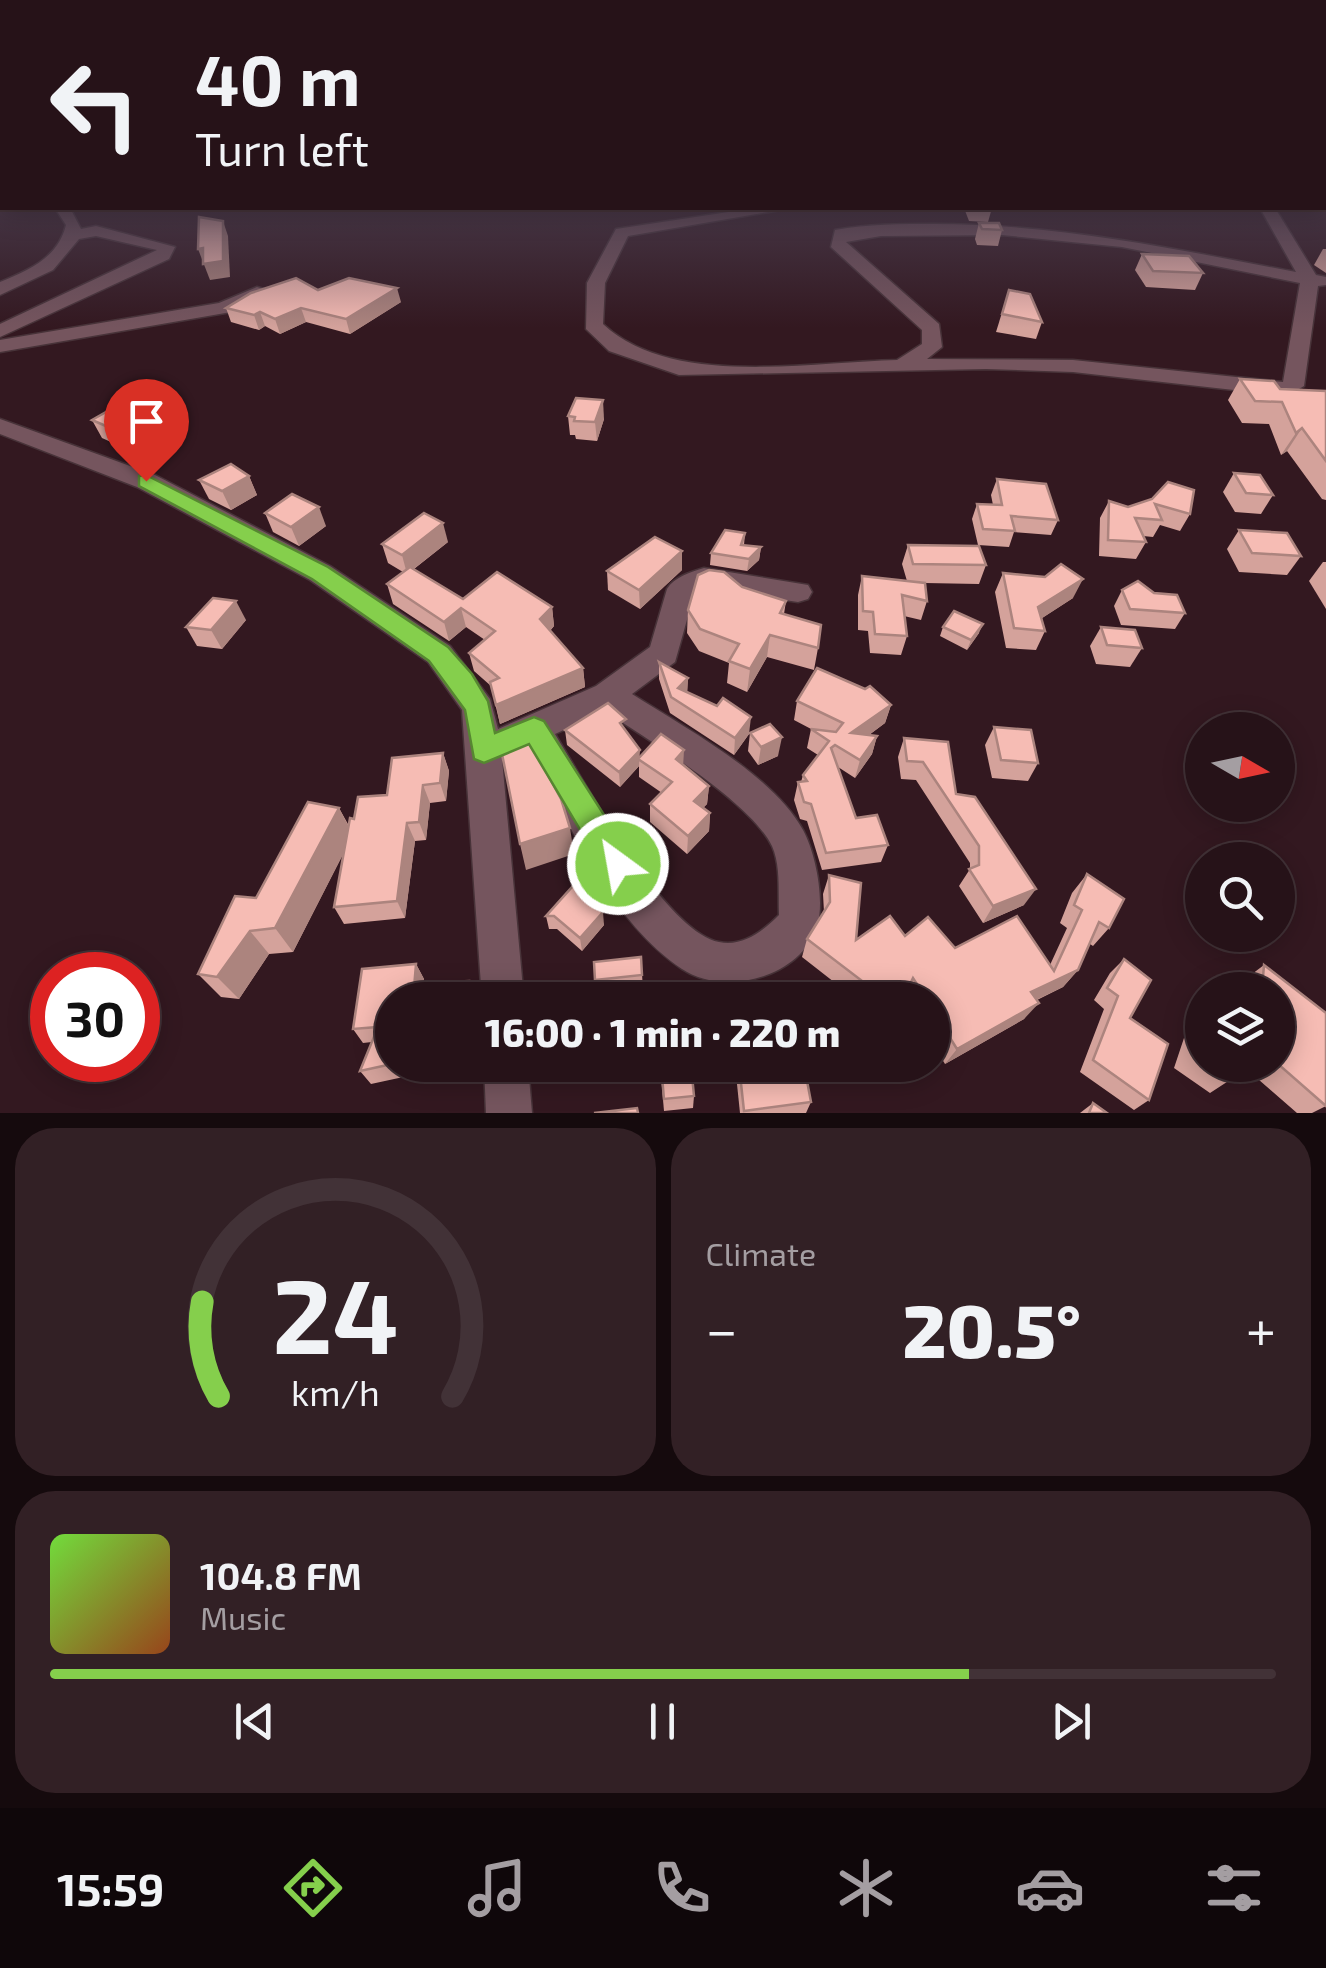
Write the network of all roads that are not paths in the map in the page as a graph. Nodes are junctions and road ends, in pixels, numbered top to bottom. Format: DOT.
graph roads {
  1 [pos="74,225"];
  2 [pos="649,225"];
  3 [pos="1280,225"];
  4 [pos="73,235"];
  5 [pos="1318,281"];
  6 [pos="0,289"];
  7 [pos="266,290"];
  8 [pos="0,332"];
  9 [pos="0,346"];
  10 [pos="896,364"];
  11 [pos="0,426"];
  12 [pos="798,592"];
  13 [pos="607,695"];
  14 [pos="534,729"];
  15 [pos="484,750"];
  16 [pos="501,982"];
  17 [pos="507,1082"];
  18 [pos="509,1113"];
  1 -- 4 [label="street"];
  2 -- 10 [label="street"];
  3 -- 5 [label="street"];
  4 -- 6 [label="street"];
  4 -- 8 [label="street"];
  5 -- 10 [label="street"];
  5 -- 10 [label="street"];
  7 -- 9 [label="street"];
  11 -- 15 [label="street"];
  12 -- 13 [label="street"];
  13 -- 14 [label="street"];
  13 -- 14 [label="street"];
  14 -- 15 [label="street"];
  15 -- 16 [label="street"];
  17 -- 18 [label="street"];
}
